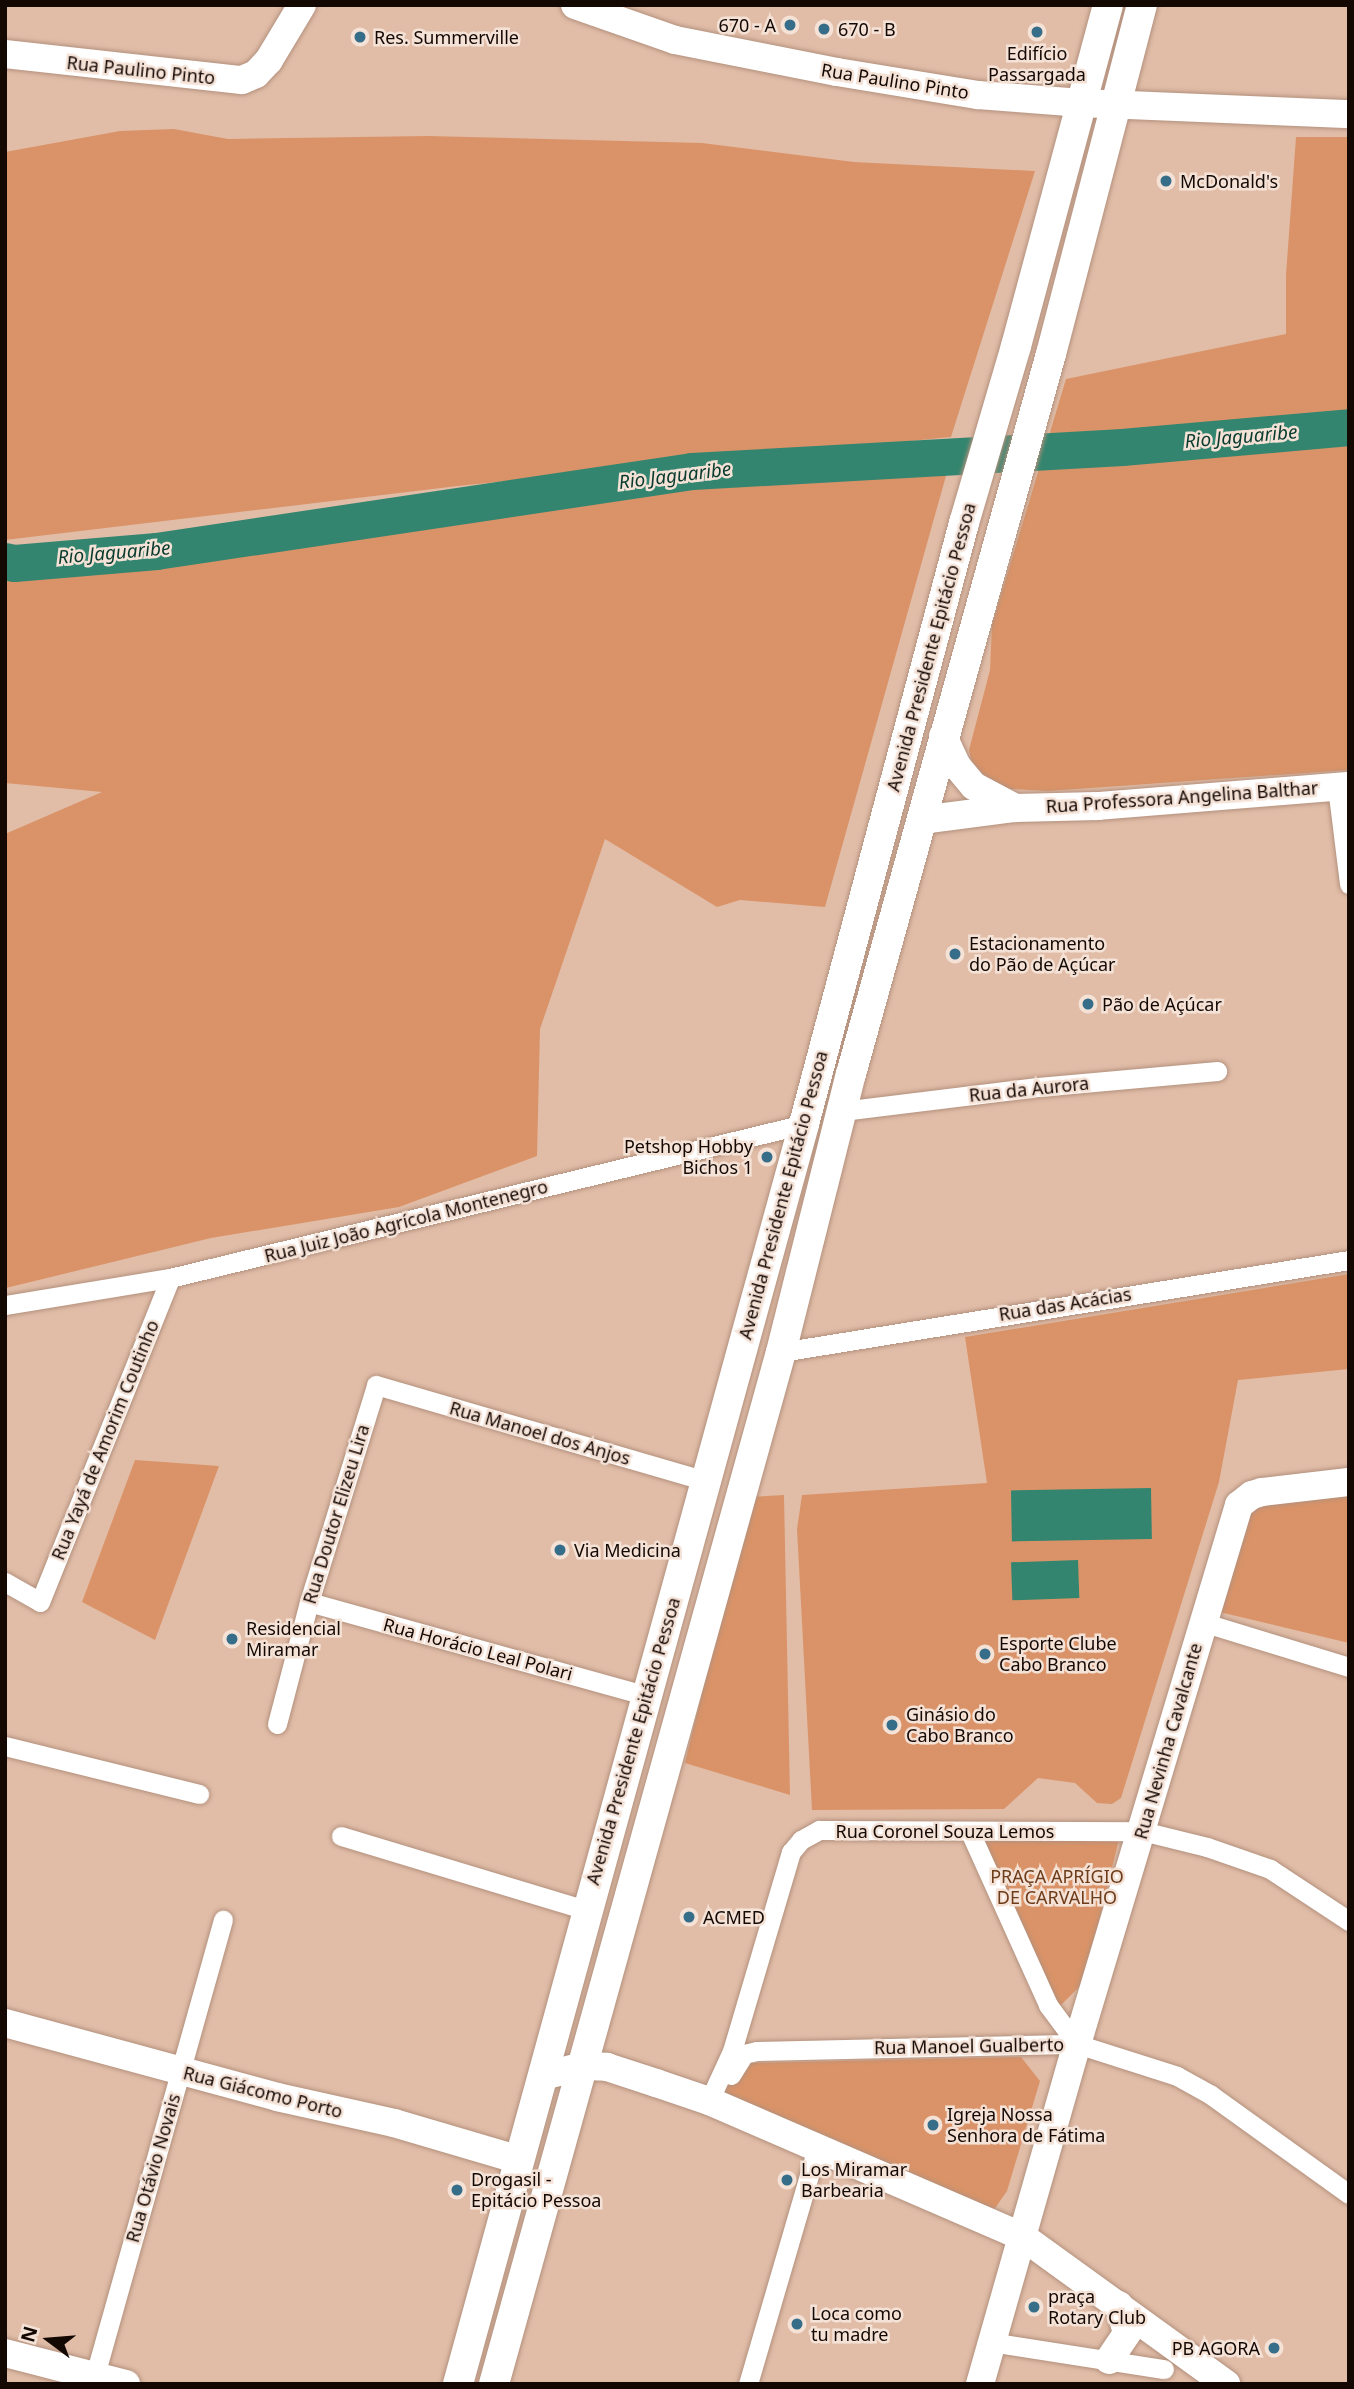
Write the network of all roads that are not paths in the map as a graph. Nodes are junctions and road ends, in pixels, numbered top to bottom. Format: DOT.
graph roads {
  1 [pos="302,5"];
  2 [pos="575,5"];
  3 [pos="1108,5"];
  4 [pos="1142,5"];
  5 [pos="5,54"];
  6 [pos="1082,103"];
  7 [pos="1117,103"];
  8 [pos="1349,114"];
  9 [pos="943,736"];
  10 [pos="1343,786"];
  11 [pos="1015,808"];
  12 [pos="921,820"];
  13 [pos="1349,884"];
  14 [pos="1217,1071"];
  15 [pos="842,1111"];
  16 [pos="804,1124"];
  17 [pos="1349,1260"];
  18 [pos="170,1278"];
  19 [pos="5,1305"];
  20 [pos="781,1352"];
  21 [pos="376,1385"];
  22 [pos="704,1480"];
  23 [pos="1349,1482"];
  24 [pos="5,1582"];
  25 [pos="309,1602"];
  26 [pos="1202,1622"];
  27 [pos="1349,1667"];
  28 [pos="648,1696"];
  29 [pos="277,1724"];
  30 [pos="5,1746"];
  31 [pos="199,1794"];
  32 [pos="1142,1830"];
  33 [pos="970,1832"];
  34 [pos="341,1836"];
  35 [pos="586,1910"];
  36 [pos="223,1920"];
  37 [pos="1349,1921"];
  38 [pos="5,2023"];
  39 [pos="737,2032"];
  40 [pos="1077,2044"];
  41 [pos="757,2051"];
  42 [pos="583,2066"];
  43 [pos="180,2072"];
  44 [pos="543,2076"];
  45 [pos="719,2105"];
  46 [pos="817,2148"];
  47 [pos="520,2160"];
  48 [pos="1349,2194"];
  49 [pos="1023,2236"];
  50 [pos="1119,2305"];
  51 [pos="991,2342"];
  52 [pos="5,2353"];
  53 [pos="1109,2360"];
  54 [pos="1164,2369"];
  55 [pos="95,2375"];
  56 [pos="126,2384"];
  57 [pos="458,2384"];
  58 [pos="495,2384"];
  59 [pos="748,2384"];
  60 [pos="980,2384"];
  61 [pos="1226,2384"];
  1 -- 5 [label="street, Rua Paulino Pinto"];
  2 -- 6 [label="street, Rua Paulino Pinto"];
  3 -- 6 [label="main road, Avenida Presidente Epitácio Pessoa"];
  4 -- 7 [label="main road, Avenida Presidente Epitácio Pessoa"];
  6 -- 7 [label="street, Rua Paulino Pinto"];
  6 -- 16 [label="main road, Avenida Presidente Epitácio Pessoa"];
  7 -- 8 [label="street, Rua Paulino Pinto"];
  7 -- 9 [label="main road, Avenida Presidente Epitácio Pessoa"];
  9 -- 11 [label="street"];
  9 -- 12 [label="main road, Avenida Presidente Epitácio Pessoa"];
  10 -- 11 [label="street, Rua Professora Angelina Balthar"];
  10 -- 13 [label="street"];
  11 -- 12 [label="street, Rua Professora Angelina Balthar"];
  12 -- 15 [label="main road, Avenida Presidente Epitácio Pessoa"];
  14 -- 15 [label="street, Rua da Aurora"];
  15 -- 20 [label="main road, Avenida Presidente Epitácio Pessoa"];
  16 -- 18 [label="street, Rua Juiz João Agrícola Montenegro"];
  16 -- 22 [label="main road, Avenida Presidente Epitácio Pessoa"];
  17 -- 20 [label="street, Rua das Acácias"];
  18 -- 19 [label="street, Rua Juiz João Agrícola Montenegro"];
  18 -- 24 [label="street, Rua Yayá de Amorim Coutinho"];
  20 -- 42 [label="main road, Avenida Presidente Epitácio Pessoa"];
  21 -- 22 [label="street, Rua Manoel dos Anjos"];
  21 -- 25 [label="street, Rua Doutor Elizeu Lira"];
  22 -- 28 [label="main road, Avenida Presidente Epitácio Pessoa"];
  23 -- 26 [label="street, Rua Nevinha Cavalcante"];
  25 -- 28 [label="street, Rua Horácio Leal Polari"];
  25 -- 29 [label="street, Rua Doutor Elizeu Lira"];
  26 -- 27 [label="street"];
  26 -- 32 [label="street, Rua Nevinha Cavalcante"];
  28 -- 35 [label="main road, Avenida Presidente Epitácio Pessoa"];
  30 -- 31 [label="street"];
  32 -- 33 [label="street, Rua Coronel Souza Lemos"];
  32 -- 37 [label="street, Rua Coronel Souza Lemos"];
  32 -- 40 [label="street, Rua Nevinha Cavalcante"];
  33 -- 39 [label="street, Rua Coronel Souza Lemos"];
  33 -- 40 [label="street"];
  34 -- 35 [label="street"];
  35 -- 44 [label="main road, Avenida Presidente Epitácio Pessoa"];
  36 -- 43 [label="street, Rua Otávio Novais"];
  38 -- 43 [label="street, Rua Giácomo Porto"];
  39 -- 41 [label="street"];
  39 -- 45 [label="street, Rua Coronel Souza Lemos"];
  40 -- 41 [label="street, Rua Manoel Gualberto"];
  40 -- 48 [label="street, Rua Manoel Gualberto"];
  40 -- 49 [label="street, Rua Nevinha Cavalcante"];
  41 -- 45 [label="street"];
  42 -- 44 [label="street"];
  42 -- 45 [label="street"];
  42 -- 58 [label="main road, Avenida Presidente Epitácio Pessoa"];
  43 -- 47 [label="street, Rua Giácomo Porto"];
  43 -- 55 [label="street, Rua Otávio Novais"];
  44 -- 47 [label="main road, Avenida Presidente Epitácio Pessoa"];
  45 -- 46 [label="street"];
  46 -- 49 [label="street"];
  46 -- 59 [label="street"];
  47 -- 57 [label="main road, Avenida Presidente Epitácio Pessoa"];
  49 -- 50 [label="street"];
  49 -- 51 [label="street, Rua Nevinha Cavalcante"];
  50 -- 53 [label="street"];
  50 -- 61 [label="street"];
  51 -- 53 [label="street"];
  51 -- 60 [label="street, Rua Nevinha Cavalcante"];
  52 -- 55 [label="street"];
  53 -- 54 [label="street"];
  55 -- 56 [label="street"];
}
